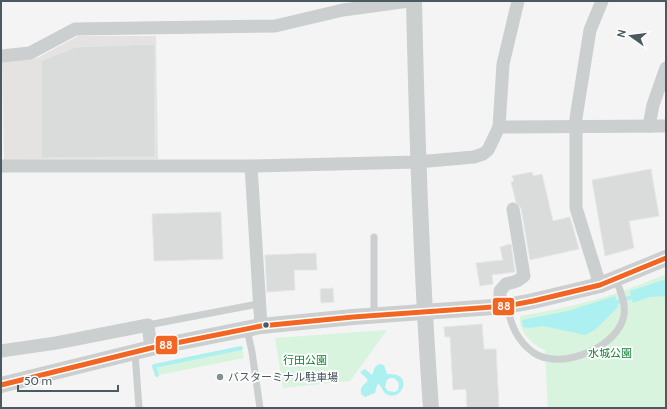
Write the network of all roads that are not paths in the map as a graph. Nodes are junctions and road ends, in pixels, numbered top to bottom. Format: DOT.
graph roads {
  1 [pos="409,1"];
  2 [pos="414,1"];
  3 [pos="518,1"];
  4 [pos="602,1"];
  5 [pos="1,56"];
  6 [pos="666,68"];
  7 [pos="650,126"];
  8 [pos="666,126"];
  9 [pos="499,127"];
  10 [pos="576,127"];
  11 [pos="417,162"];
  12 [pos="1,166"];
  13 [pos="251,166"];
  14 [pos="513,209"];
  15 [pos="374,237"];
  16 [pos="666,258"];
  17 [pos="600,285"];
  18 [pos="618,285"];
  19 [pos="258,304"];
  20 [pos="504,306"];
  21 [pos="424,312"];
  22 [pos="374,315"];
  23 [pos="148,325"];
  24 [pos="254,328"];
  25 [pos="151,348"];
  26 [pos="1,351"];
  27 [pos="135,352"];
  28 [pos="2,382"];
  29 [pos="139,408"];
  30 [pos="260,408"];
  31 [pos="431,408"];
  1 -- 5 [label="street"];
  2 -- 11 [label="street"];
  3 -- 9 [label="street"];
  4 -- 10 [label="street"];
  6 -- 7 [label="street"];
  7 -- 8 [label="street"];
  7 -- 10 [label="street"];
  9 -- 10 [label="street"];
  9 -- 11 [label="street"];
  10 -- 17 [label="street"];
  11 -- 13 [label="street"];
  11 -- 21 [label="street"];
  12 -- 13 [label="street"];
  13 -- 19 [label="street"];
  14 -- 20 [label="street"];
  15 -- 22 [label="lane"];
  16 -- 18 [label="street"];
  17 -- 18 [label="street"];
  17 -- 20 [label="street"];
  18 -- 20 [label="lane"];
  19 -- 23 [label="lane"];
  19 -- 24 [label="street"];
  20 -- 21 [label="street"];
  21 -- 22 [label="street"];
  21 -- 31 [label="street"];
  22 -- 24 [label="street"];
  23 -- 25 [label="street"];
  23 -- 26 [label="street"];
  24 -- 25 [label="street"];
  24 -- 30 [label="lane"];
  25 -- 27 [label="street"];
  27 -- 28 [label="street"];
  27 -- 29 [label="lane"];
}
